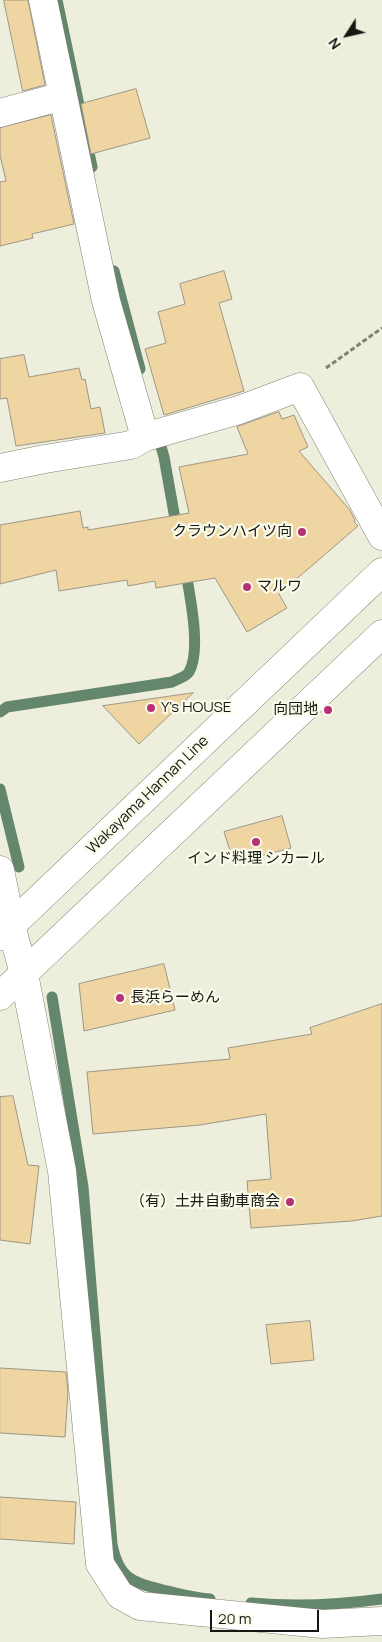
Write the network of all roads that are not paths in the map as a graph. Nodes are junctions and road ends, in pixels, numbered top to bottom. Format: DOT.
graph roads {
  1 [pos="43,0"];
  2 [pos="63,96"];
  3 [pos="0,113"];
  4 [pos="154,434"];
  5 [pos="0,468"];
  6 [pos="382,536"];
  7 [pos="382,572"];
  8 [pos="382,634"];
  9 [pos="0,870"];
  10 [pos="6,931"];
  11 [pos="24,974"];
  12 [pos="0,996"];
  13 [pos="382,1621"];
  1 -- 2 [label="street"];
  2 -- 3 [label="street"];
  2 -- 4 [label="street"];
  4 -- 5 [label="street"];
  4 -- 6 [label="street"];
  7 -- 10 [label="street, Wakayama Hannan Line"];
  8 -- 11 [label="street"];
  9 -- 10 [label="street"];
  10 -- 11 [label="street"];
  11 -- 12 [label="street"];
  11 -- 13 [label="street"];
}
